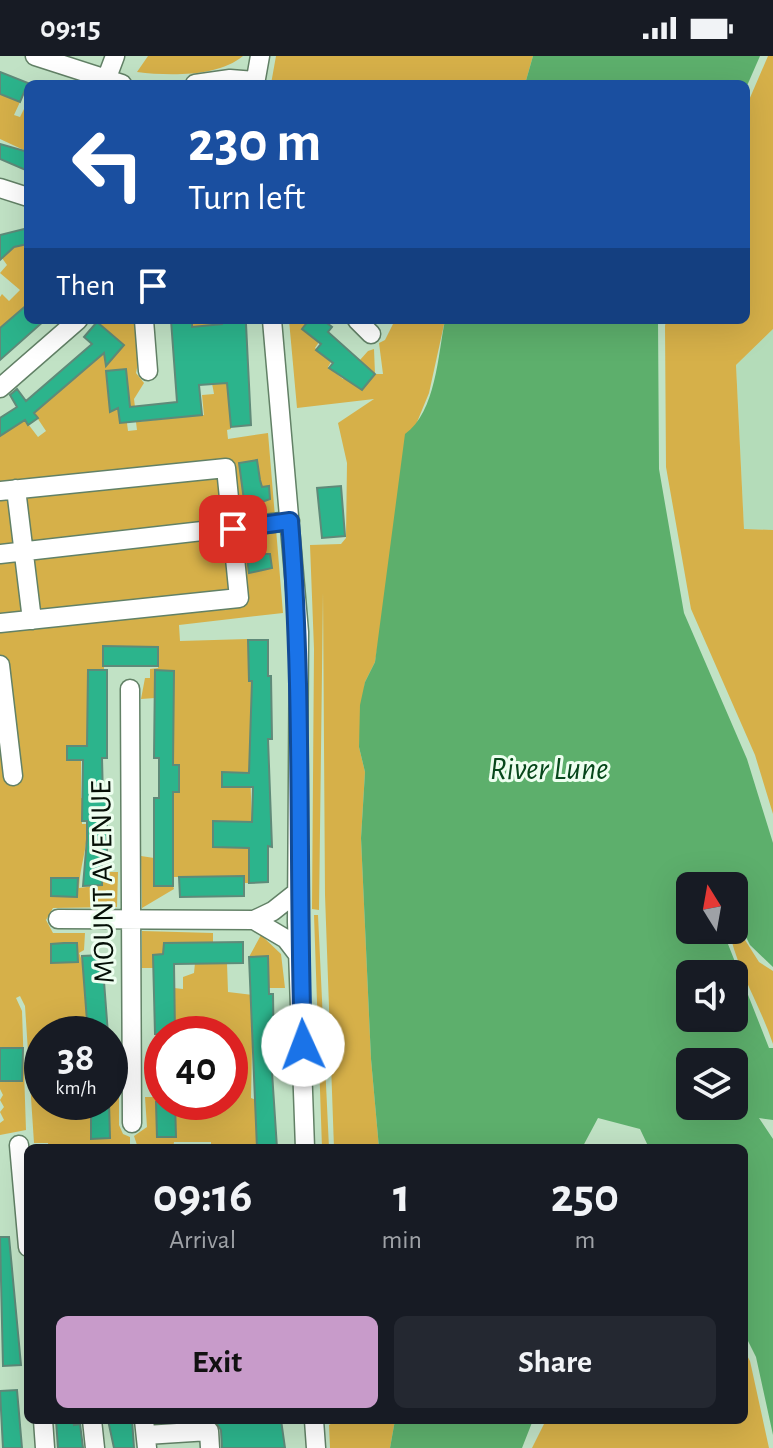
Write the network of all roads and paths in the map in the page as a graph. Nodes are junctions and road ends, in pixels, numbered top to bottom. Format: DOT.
graph roads {
  1 [pos="35,56"];
  2 [pos="115,56"];
  3 [pos="260,56"];
  4 [pos="108,80"];
  5 [pos="114,80"];
  6 [pos="256,80"];
  7 [pos="1,191"];
  8 [pos="24,196"];
  9 [pos="73,324"];
  10 [pos="144,324"];
  11 [pos="272,324"];
  12 [pos="361,324"];
  13 [pos="371,334"];
  14 [pos="148,371"];
  15 [pos="0,388"];
  16 [pos="8,490"];
  17 [pos="290,521"];
  18 [pos="233,529"];
  19 [pos="24,552"];
  20 [pos="0,554"];
  21 [pos="32,620"];
  22 [pos="0,623"];
  23 [pos="0,665"];
  24 [pos="0,672"];
  25 [pos="130,689"];
  26 [pos="3,719"];
  27 [pos="13,776"];
  28 [pos="297,892"];
  29 [pos="58,919"];
  30 [pos="130,920"];
  31 [pos="254,920"];
  32 [pos="299,956"];
  33 [pos="132,1123"];
  34 [pos="305,1144"];
  35 [pos="19,1145"];
  36 [pos="24,1202"];
  37 [pos="43,1424"];
  38 [pos="92,1424"];
  39 [pos="314,1424"];
  40 [pos="145,1434"];
  41 [pos="45,1448"];
  42 [pos="95,1448"];
  43 [pos="210,1448"];
  44 [pos="316,1448"];
  1 -- 4 [label="street"];
  2 -- 5 [label="street"];
  3 -- 6 [label="street"];
  7 -- 8 [label="street"];
  9 -- 15 [label="street"];
  10 -- 14 [label="street"];
  11 -- 17 [label="street"];
  12 -- 13 [label="street"];
  16 -- 18 [label="street"];
  16 -- 19 [label="street"];
  17 -- 18 [label="street"];
  17 -- 28 [label="street"];
  18 -- 19 [label="street"];
  18 -- 21 [label="street"];
  19 -- 20 [label="street"];
  19 -- 21 [label="street"];
  21 -- 22 [label="street"];
  23 -- 24 [label="street"];
  24 -- 26 [label="street"];
  25 -- 30 [label="street, MOUNT AVENUE"];
  26 -- 27 [label="street"];
  28 -- 31 [label="street"];
  28 -- 32 [label="street"];
  29 -- 30 [label="street"];
  30 -- 31 [label="street"];
  30 -- 33 [label="street, MOUNT AVENUE"];
  31 -- 32 [label="street"];
  32 -- 34 [label="street"];
  35 -- 36 [label="street"];
  37 -- 41 [label="street"];
  38 -- 42 [label="street"];
  39 -- 44 [label="street"];
  40 -- 43 [label="street"];
}
